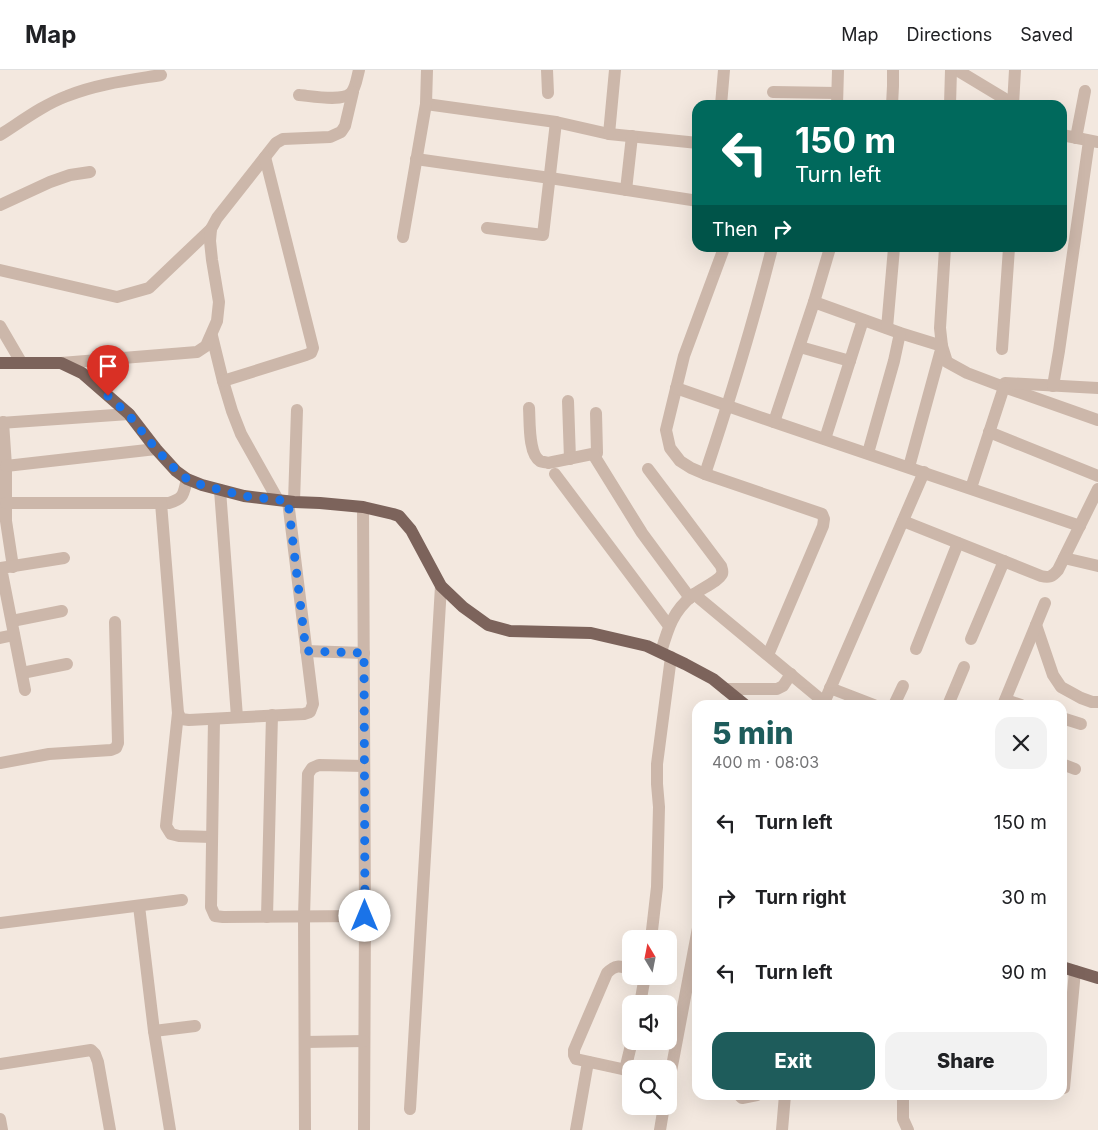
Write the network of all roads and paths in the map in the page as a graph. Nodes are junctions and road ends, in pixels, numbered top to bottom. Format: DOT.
graph roads {
  1 [pos="359,70"];
  2 [pos="427,70"];
  3 [pos="547,70"];
  4 [pos="615,70"];
  5 [pos="724,70"];
  6 [pos="838,70"];
  7 [pos="892,70"];
  8 [pos="951,70"];
  9 [pos="957,70"];
  10 [pos="1015,70"];
  11 [pos="161,75"];
  12 [pos="1085,91"];
  13 [pos="353,92"];
  14 [pos="774,92"];
  15 [pos="548,93"];
  16 [pos="299,96"];
  17 [pos="837,99"];
  18 [pos="721,100"];
  19 [pos="892,100"];
  20 [pos="950,100"];
  21 [pos="1005,100"];
  22 [pos="1013,100"];
  23 [pos="426,104"];
  24 [pos="556,122"];
  25 [pos="609,134"];
  26 [pos="0,135"];
  27 [pos="632,136"];
  28 [pos="1067,136"];
  29 [pos="1088,140"];
  30 [pos="692,142"];
  31 [pos="265,157"];
  32 [pos="416,159"];
  33 [pos="90,172"];
  34 [pos="550,178"];
  35 [pos="626,190"];
  36 [pos="692,200"];
  37 [pos="0,205"];
  38 [pos="487,228"];
  39 [pos="211,229"];
  40 [pos="403,237"];
  41 [pos="723,252"];
  42 [pos="771,252"];
  43 [pos="829,252"];
  44 [pos="894,252"];
  45 [pos="945,252"];
  46 [pos="1009,252"];
  47 [pos="0,270"];
  48 [pos="814,302"];
  49 [pos="863,320"];
  50 [pos="0,326"];
  51 [pos="887,328"];
  52 [pos="900,333"];
  53 [pos="212,336"];
  54 [pos="942,346"];
  55 [pos="800,347"];
  56 [pos="1002,349"];
  57 [pos="850,361"];
  58 [pos="0,362"];
  59 [pos="21,362"];
  60 [pos="61,363"];
  61 [pos="223,381"];
  62 [pos="990,382"];
  63 [pos="1053,386"];
  64 [pos="1004,387"];
  65 [pos="676,388"];
  66 [pos="1098,388"];
  67 [pos="568,401"];
  68 [pos="728,406"];
  69 [pos="529,408"];
  70 [pos="297,410"];
  71 [pos="596,413"];
  72 [pos="128,414"];
  73 [pos="1098,420"];
  74 [pos="2,422"];
  75 [pos="774,422"];
  76 [pos="990,432"];
  77 [pos="825,439"];
  78 [pos="156,449"];
  79 [pos="868,453"];
  80 [pos="593,454"];
  81 [pos="570,459"];
  82 [pos="6,466"];
  83 [pos="909,467"];
  84 [pos="648,469"];
  85 [pos="924,472"];
  86 [pos="555,474"];
  87 [pos="705,474"];
  88 [pos="1098,476"];
  89 [pos="187,479"];
  90 [pos="971,488"];
  91 [pos="1098,489"];
  92 [pos="220,490"];
  93 [pos="287,501"];
  94 [pos="6,503"];
  95 [pos="161,503"];
  96 [pos="363,507"];
  97 [pos="903,521"];
  98 [pos="1080,526"];
  99 [pos="958,543"];
  100 [pos="64,558"];
  101 [pos="1064,558"];
  102 [pos="1004,561"];
  103 [pos="13,566"];
  104 [pos="1098,566"];
  105 [pos="440,586"];
  106 [pos="692,596"];
  107 [pos="1046,603"];
  108 [pos="62,611"];
  109 [pos="12,621"];
  110 [pos="115,622"];
  111 [pos="1036,625"];
  112 [pos="669,626"];
  113 [pos="14,635"];
  114 [pos="0,638"];
  115 [pos="971,639"];
  116 [pos="916,649"];
  117 [pos="306,651"];
  118 [pos="364,653"];
  119 [pos="666,654"];
  120 [pos="768,655"];
  121 [pos="67,664"];
  122 [pos="964,667"];
  123 [pos="22,673"];
  124 [pos="791,674"];
  125 [pos="903,686"];
  126 [pos="830,688"];
  127 [pos="725,689"];
  128 [pos="25,690"];
  129 [pos="738,700"];
  130 [pos="820,700"];
  131 [pos="826,700"];
  132 [pos="861,700"];
  133 [pos="896,700"];
  134 [pos="950,700"];
  135 [pos="1005,700"];
  136 [pos="1098,702"];
  137 [pos="178,713"];
  138 [pos="272,715"];
  139 [pos="237,717"];
  140 [pos="214,719"];
  141 [pos="1067,720"];
  142 [pos="1081,724"];
  143 [pos="0,762"];
  144 [pos="364,766"];
  145 [pos="1067,766"];
  146 [pos="1075,769"];
  147 [pos="212,837"];
  148 [pos="182,900"];
  149 [pos="139,906"];
  150 [pos="304,916"];
  151 [pos="365,916"];
  152 [pos="267,917"];
  153 [pos="0,922"];
  154 [pos="652,930"];
  155 [pos="692,960"];
  156 [pos="622,967"];
  157 [pos="1069,969"];
  158 [pos="1098,978"];
  159 [pos="1067,1017"];
  160 [pos="195,1026"];
  161 [pos="154,1031"];
  162 [pos="364,1041"];
  163 [pos="305,1042"];
  164 [pos="673,1060"];
  165 [pos="588,1062"];
  166 [pos="0,1064"];
  167 [pos="622,1069"];
  168 [pos="785,1100"];
  169 [pos="904,1100"];
  170 [pos="410,1109"];
  171 [pos="662,1115"];
  172 [pos="0,1120"];
  173 [pos="2,1130"];
  174 [pos="110,1130"];
  175 [pos="170,1130"];
  176 [pos="305,1130"];
  177 [pos="364,1130"];
  178 [pos="576,1130"];
  179 [pos="660,1130"];
  180 [pos="782,1130"];
  181 [pos="908,1130"];
  1 -- 13 [label="street"];
  2 -- 23 [label="street"];
  3 -- 15 [label="street"];
  4 -- 25 [label="street"];
  5 -- 18 [label="street"];
  6 -- 17 [label="street"];
  7 -- 19 [label="street"];
  8 -- 20 [label="street"];
  9 -- 21 [label="street"];
  10 -- 22 [label="street"];
  11 -- 26 [label="street"];
  12 -- 29 [label="street"];
  13 -- 16 [label="street"];
  13 -- 31 [label="street"];
  14 -- 17 [label="street"];
  23 -- 24 [label="street"];
  23 -- 32 [label="street"];
  24 -- 25 [label="street"];
  24 -- 34 [label="street"];
  25 -- 27 [label="street"];
  27 -- 30 [label="street"];
  27 -- 35 [label="street"];
  28 -- 29 [label="street"];
  29 -- 63 [label="street"];
  31 -- 39 [label="street"];
  31 -- 61 [label="street"];
  32 -- 34 [label="street"];
  32 -- 40 [label="street"];
  33 -- 37 [label="street"];
  34 -- 35 [label="street"];
  34 -- 38 [label="street"];
  35 -- 36 [label="street"];
  39 -- 47 [label="street"];
  39 -- 53 [label="street"];
  41 -- 65 [label="street"];
  42 -- 68 [label="street"];
  43 -- 48 [label="street"];
  44 -- 51 [label="street"];
  45 -- 54 [label="street"];
  46 -- 56 [label="street"];
  48 -- 49 [label="street"];
  48 -- 55 [label="street"];
  49 -- 51 [label="street"];
  49 -- 57 [label="street"];
  50 -- 59 [label="street"];
  51 -- 52 [label="street"];
  52 -- 54 [label="street"];
  52 -- 79 [label="street"];
  53 -- 60 [label="street"];
  53 -- 61 [label="street"];
  54 -- 62 [label="street"];
  54 -- 83 [label="street"];
  55 -- 57 [label="street"];
  55 -- 75 [label="street"];
  57 -- 77 [label="street"];
  58 -- 59 [label="main road"];
  59 -- 60 [label="main road"];
  60 -- 72 [label="main road"];
  61 -- 93 [label="street"];
  62 -- 63 [label="street"];
  62 -- 64 [label="street"];
  63 -- 66 [label="street"];
  64 -- 73 [label="street"];
  64 -- 76 [label="street"];
  65 -- 68 [label="street"];
  65 -- 87 [label="street"];
  67 -- 81 [label="street"];
  68 -- 75 [label="street"];
  68 -- 87 [label="street"];
  69 -- 81 [label="street"];
  70 -- 93 [label="street"];
  71 -- 80 [label="street"];
  72 -- 74 [label="street"];
  72 -- 78 [label="main road"];
  74 -- 82 [label="street"];
  75 -- 77 [label="street"];
  76 -- 88 [label="street"];
  76 -- 90 [label="street"];
  77 -- 79 [label="street"];
  78 -- 82 [label="street"];
  78 -- 89 [label="main road"];
  79 -- 83 [label="street"];
  80 -- 81 [label="street"];
  80 -- 106 [label="street"];
  82 -- 94 [label="street"];
  83 -- 85 [label="street"];
  84 -- 106 [label="street"];
  85 -- 90 [label="street"];
  85 -- 97 [label="street"];
  86 -- 112 [label="street"];
  87 -- 120 [label="street"];
  89 -- 92 [label="main road"];
  89 -- 95 [label="street"];
  90 -- 98 [label="street"];
  91 -- 98 [label="street"];
  92 -- 93 [label="main road"];
  92 -- 139 [label="street"];
  93 -- 96 [label="main road"];
  93 -- 117 [label="street"];
  94 -- 95 [label="street"];
  94 -- 103 [label="street"];
  95 -- 137 [label="street"];
  96 -- 105 [label="main road"];
  96 -- 118 [label="street"];
  97 -- 99 [label="street"];
  97 -- 126 [label="street"];
  98 -- 101 [label="street"];
  99 -- 102 [label="street"];
  99 -- 116 [label="street"];
  100 -- 103 [label="street"];
  101 -- 102 [label="street"];
  101 -- 104 [label="street"];
  102 -- 115 [label="street"];
  103 -- 109 [label="street"];
  105 -- 119 [label="main road"];
  105 -- 170 [label="street"];
  106 -- 112 [label="street"];
  106 -- 120 [label="street"];
  107 -- 111 [label="street"];
  108 -- 109 [label="street"];
  109 -- 113 [label="street"];
  110 -- 143 [label="street"];
  111 -- 135 [label="street"];
  111 -- 136 [label="street"];
  112 -- 119 [label="street"];
  113 -- 114 [label="street"];
  113 -- 123 [label="street"];
  117 -- 118 [label="street"];
  117 -- 138 [label="street"];
  118 -- 144 [label="street"];
  119 -- 127 [label="main road"];
  119 -- 154 [label="street"];
  120 -- 124 [label="street"];
  121 -- 123 [label="street"];
  122 -- 134 [label="street"];
  123 -- 128 [label="street"];
  124 -- 127 [label="street"];
  124 -- 130 [label="street"];
  125 -- 133 [label="street"];
  126 -- 131 [label="street"];
  126 -- 132 [label="street"];
  127 -- 129 [label="main road"];
  137 -- 140 [label="street"];
  137 -- 147 [label="street"];
  138 -- 139 [label="street"];
  138 -- 152 [label="street"];
  139 -- 140 [label="street"];
  140 -- 147 [label="street"];
  141 -- 142 [label="street"];
  144 -- 150 [label="street"];
  144 -- 151 [label="street"];
  145 -- 146 [label="street"];
  147 -- 152 [label="street"];
  148 -- 149 [label="street"];
  149 -- 153 [label="street"];
  149 -- 161 [label="street"];
  150 -- 151 [label="street"];
  150 -- 152 [label="street"];
  150 -- 163 [label="street"];
  151 -- 162 [label="street"];
  155 -- 164 [label="street"];
  156 -- 165 [label="street"];
  157 -- 158 [label="main road"];
  157 -- 159 [label="street"];
  160 -- 161 [label="street"];
  161 -- 175 [label="street"];
  162 -- 163 [label="street"];
  162 -- 177 [label="street"];
  163 -- 176 [label="street"];
  165 -- 167 [label="street"];
  165 -- 178 [label="street"];
  166 -- 174 [label="street"];
  168 -- 180 [label="street"];
  169 -- 181 [label="street"];
  171 -- 179 [label="street"];
  172 -- 173 [label="street"];
}
